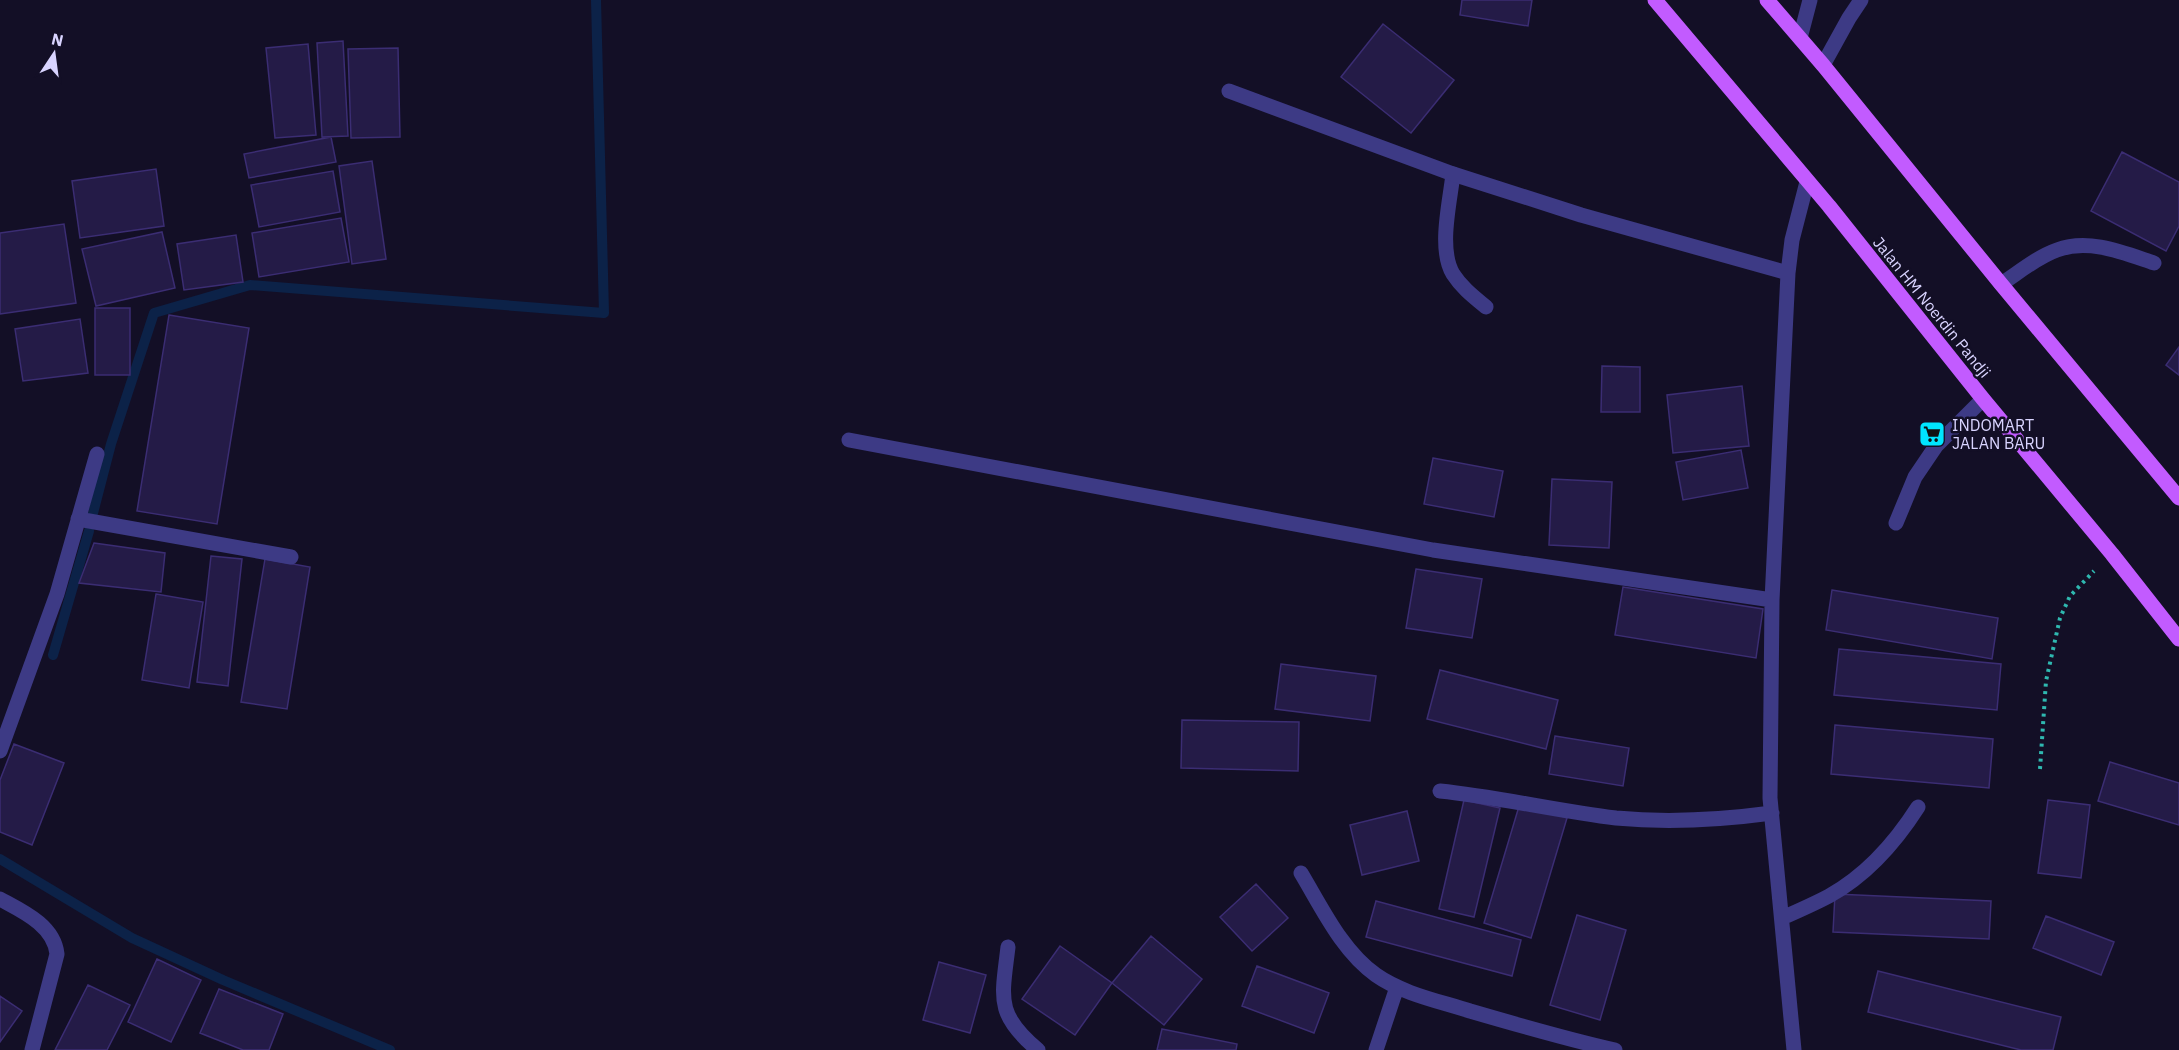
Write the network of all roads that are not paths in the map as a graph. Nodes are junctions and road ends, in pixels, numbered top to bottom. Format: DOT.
graph roads {
  1 [pos="1655,0"];
  2 [pos="1767,0"];
  3 [pos="1810,0"];
  4 [pos="1861,0"];
  5 [pos="1800,38"];
  6 [pos="1823,65"];
  7 [pos="1229,92"];
  8 [pos="1453,174"];
  9 [pos="1807,182"];
  10 [pos="2154,264"];
  11 [pos="1788,273"];
  12 [pos="2001,284"];
  13 [pos="1486,307"];
  14 [pos="1983,399"];
  15 [pos="849,440"];
  16 [pos="97,454"];
  17 [pos="2179,498"];
  18 [pos="78,519"];
  19 [pos="1896,523"];
  20 [pos="291,557"];
  21 [pos="1772,600"];
  22 [pos="2179,639"];
  23 [pos="0,751"];
  24 [pos="1440,791"];
  25 [pos="1918,807"];
  26 [pos="1772,813"];
  27 [pos="1301,873"];
  28 [pos="0,898"];
  29 [pos="1782,918"];
  30 [pos="1008,947"];
  31 [pos="1397,987"];
  32 [pos="32,1050"];
  33 [pos="1038,1050"];
  34 [pos="1376,1050"];
  35 [pos="1615,1050"];
  36 [pos="1794,1050"];
  1 -- 9 [label="main road, Jalan HM Noerdin Pandji"];
  2 -- 5 [label="main road"];
  3 -- 5 [label="street"];
  4 -- 6 [label="street"];
  5 -- 6 [label="main road"];
  6 -- 12 [label="main road"];
  7 -- 8 [label="street"];
  8 -- 11 [label="street"];
  8 -- 13 [label="street"];
  9 -- 11 [label="street"];
  9 -- 14 [label="main road, Jalan HM Noerdin Pandji"];
  10 -- 12 [label="street"];
  11 -- 21 [label="street"];
  12 -- 17 [label="main road"];
  14 -- 19 [label="street"];
  14 -- 22 [label="main road, Jalan HM Noerdin Pandji"];
  15 -- 21 [label="street"];
  16 -- 18 [label="street"];
  18 -- 20 [label="street"];
  18 -- 23 [label="street"];
  21 -- 26 [label="street"];
  24 -- 26 [label="street"];
  25 -- 29 [label="street"];
  26 -- 29 [label="street"];
  27 -- 31 [label="street"];
  28 -- 32 [label="street"];
  29 -- 36 [label="street"];
  30 -- 33 [label="street"];
  31 -- 34 [label="street"];
  31 -- 35 [label="street"];
}
